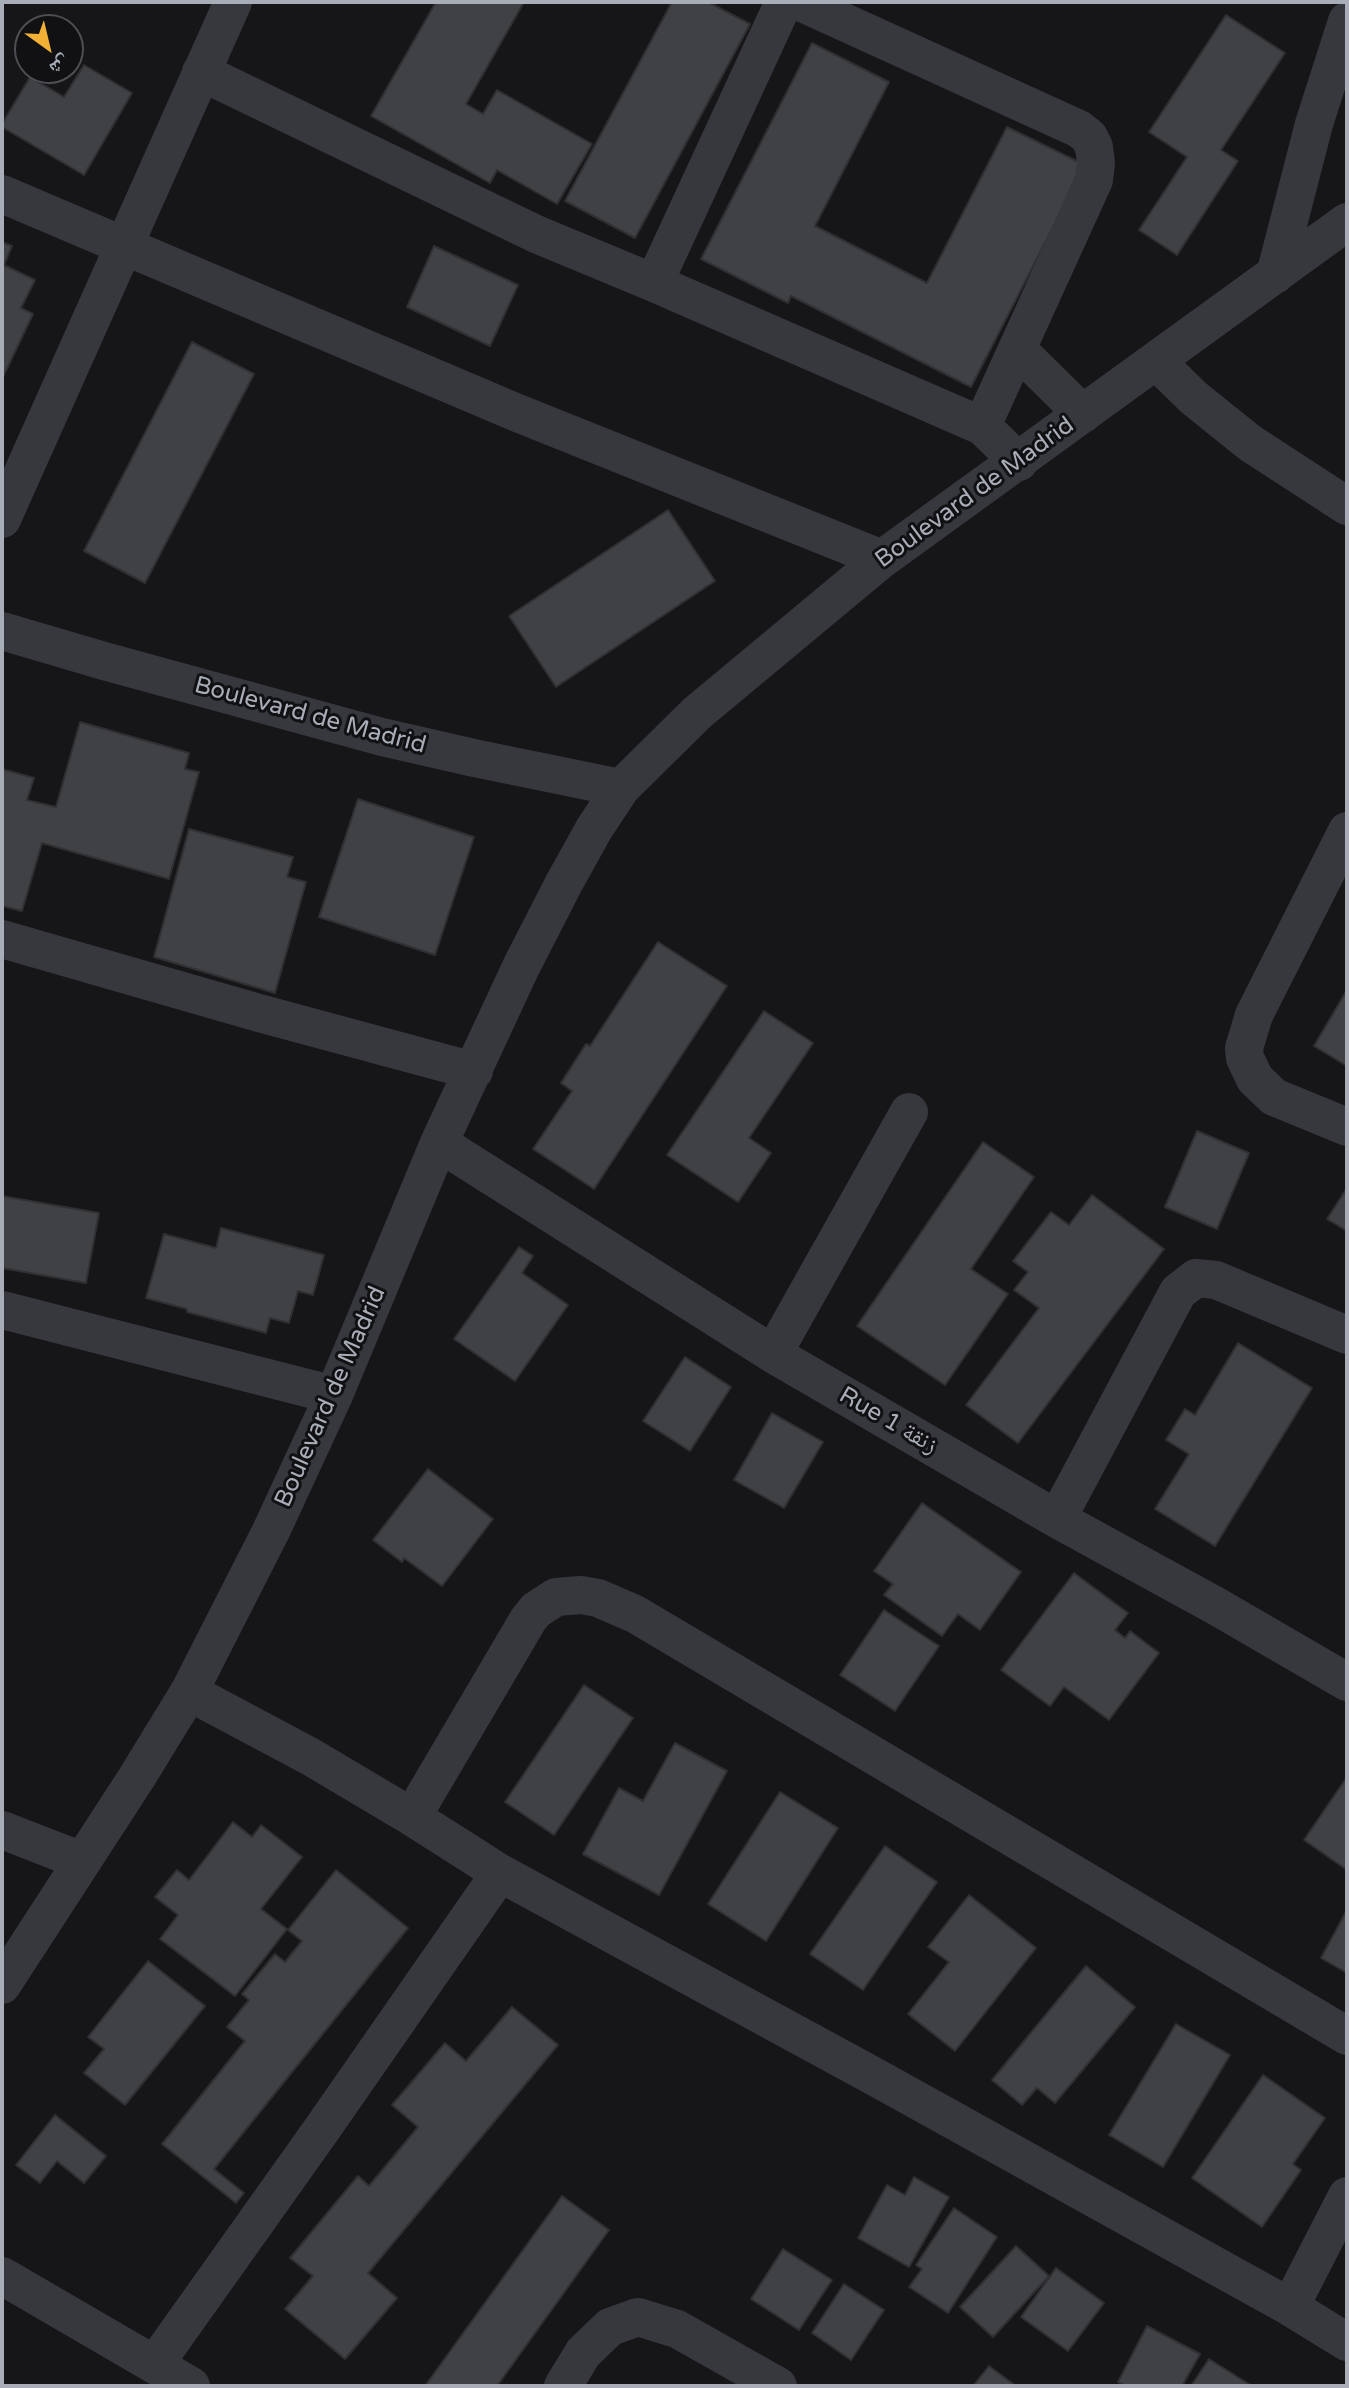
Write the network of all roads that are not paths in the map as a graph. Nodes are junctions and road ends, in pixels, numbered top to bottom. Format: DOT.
graph roads {
  1 [pos="233,2"];
  2 [pos="784,2"];
  3 [pos="800,2"];
  4 [pos="1347,21"];
  5 [pos="201,72"];
  6 [pos="2,194"];
  7 [pos="1347,222"];
  8 [pos="124,244"];
  9 [pos="1275,275"];
  10 [pos="654,283"];
  11 [pos="1017,349"];
  12 [pos="1157,362"];
  13 [pos="1083,414"];
  14 [pos="982,426"];
  15 [pos="1019,461"];
  16 [pos="1347,506"];
  17 [pos="2,519"];
  18 [pos="882,559"];
  19 [pos="2,631"];
  20 [pos="621,788"];
  21 [pos="1347,831"];
  22 [pos="2,939"];
  23 [pos="474,1070"];
  24 [pos="909,1112"];
  25 [pos="1347,1127"];
  26 [pos="439,1143"];
  27 [pos="2,1310"];
  28 [pos="1347,1335"];
  29 [pos="773,1354"];
  30 [pos="334,1395"];
  31 [pos="1057,1520"];
  32 [pos="1347,1682"];
  33 [pos="189,1692"];
  34 [pos="412,1817"];
  35 [pos="2,1830"];
  36 [pos="82,1861"];
  37 [pos="500,1873"];
  38 [pos="2,1985"];
  39 [pos="1347,2036"];
  40 [pos="1347,2196"];
  41 [pos="2,2276"];
  42 [pos="1290,2307"];
  43 [pos="1347,2342"];
  44 [pos="155,2364"];
  45 [pos="191,2386"];
  46 [pos="563,2386"];
  47 [pos="778,2386"];
  1 -- 5 [label="street"];
  2 -- 10 [label="street"];
  3 -- 11 [label="street"];
  4 -- 9 [label="street"];
  5 -- 8 [label="street"];
  5 -- 10 [label="street"];
  6 -- 8 [label="street"];
  7 -- 9 [label="street, Boulevard de Madrid"];
  8 -- 17 [label="street"];
  8 -- 18 [label="street"];
  9 -- 12 [label="street, Boulevard de Madrid"];
  10 -- 14 [label="street"];
  11 -- 13 [label="street"];
  11 -- 14 [label="street"];
  12 -- 13 [label="street, Boulevard de Madrid"];
  12 -- 16 [label="street"];
  13 -- 15 [label="street, Boulevard de Madrid"];
  14 -- 15 [label="street"];
  15 -- 18 [label="street, Boulevard de Madrid"];
  18 -- 20 [label="street, Boulevard de Madrid"];
  19 -- 20 [label="street, Boulevard de Madrid"];
  20 -- 23 [label="street, Boulevard de Madrid"];
  21 -- 25 [label="street"];
  22 -- 23 [label="street"];
  23 -- 26 [label="street, Boulevard de Madrid"];
  24 -- 29 [label="street"];
  26 -- 29 [label="street, Rue 1 زنقة"];
  26 -- 30 [label="street, Boulevard de Madrid"];
  27 -- 30 [label="street"];
  28 -- 31 [label="street"];
  29 -- 31 [label="street, Rue 1 زنقة"];
  30 -- 33 [label="street, Boulevard de Madrid"];
  31 -- 32 [label="street, Rue 1 زنقة"];
  33 -- 34 [label="street"];
  33 -- 36 [label="street, Boulevard de Madrid"];
  34 -- 37 [label="street"];
  34 -- 39 [label="street"];
  35 -- 36 [label="street"];
  36 -- 38 [label="street, Boulevard de Madrid"];
  37 -- 42 [label="street"];
  37 -- 44 [label="street"];
  40 -- 42 [label="street"];
  41 -- 44 [label="street"];
  42 -- 43 [label="street"];
  44 -- 45 [label="street"];
  46 -- 47 [label="street"];
}
